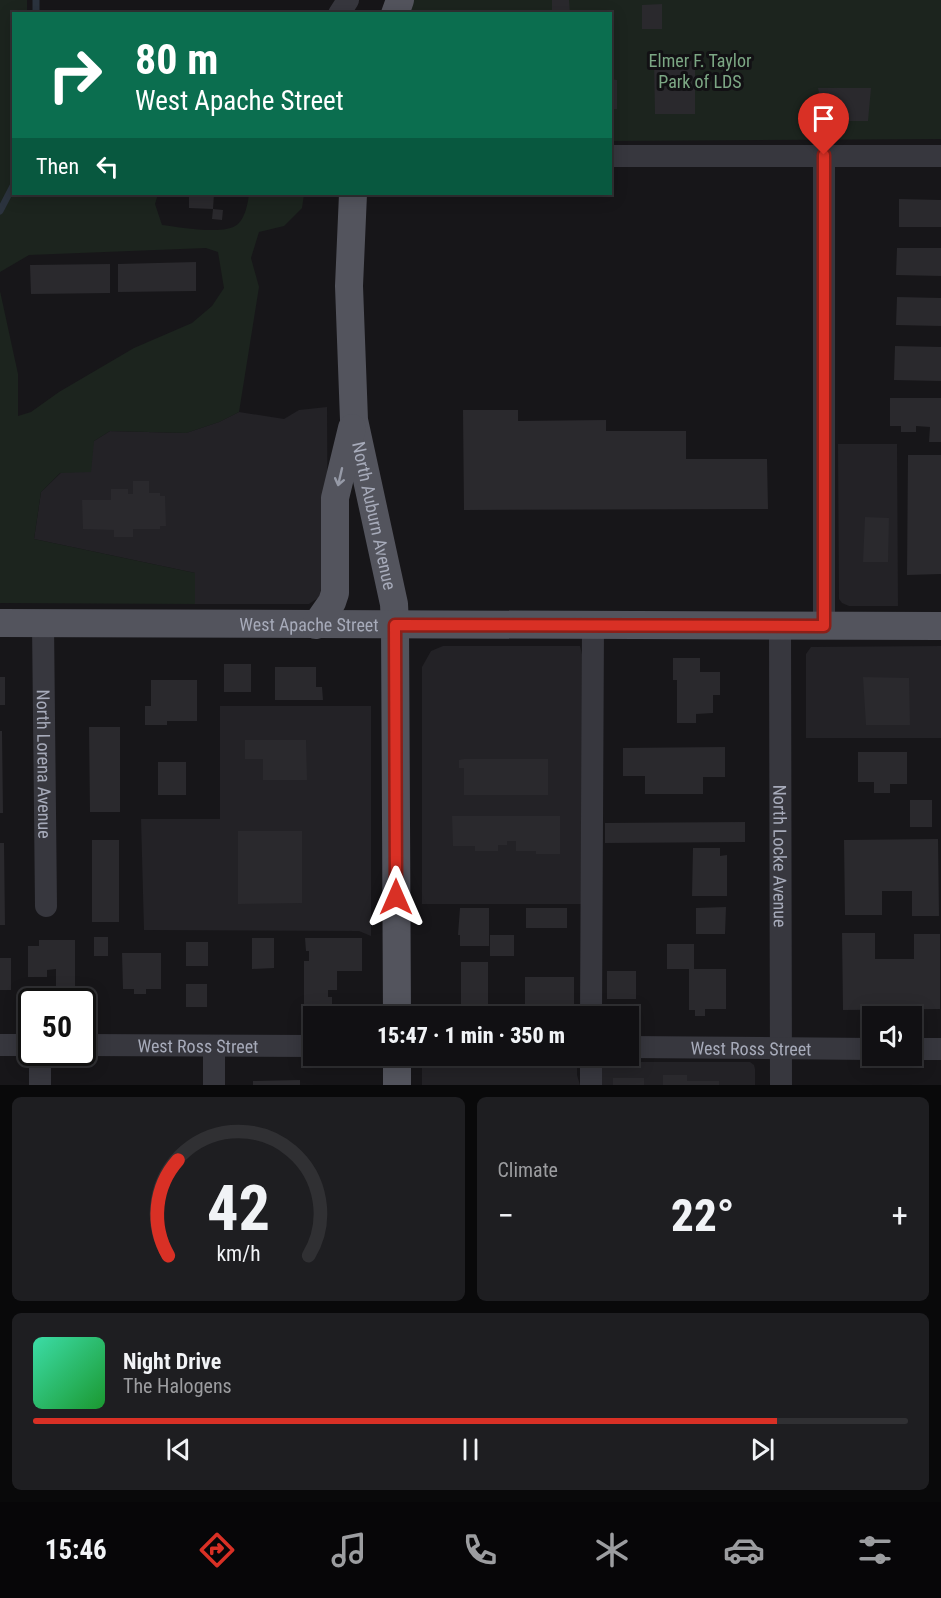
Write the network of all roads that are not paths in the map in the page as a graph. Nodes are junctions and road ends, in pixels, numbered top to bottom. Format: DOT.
graph roads {
  1 [pos="824,155"];
  2 [pos="612,156"];
  3 [pos="941,156"];
  4 [pos="353,195"];
  5 [pos="354,420"];
  6 [pos="0,623"];
  7 [pos="43,624"];
  8 [pos="316,625"];
  9 [pos="395,625"];
  10 [pos="593,626"];
  11 [pos="780,626"];
  12 [pos="824,626"];
  13 [pos="941,626"];
  14 [pos="46,906"];
  15 [pos="397,1006"];
  16 [pos="591,1006"];
  17 [pos="0,1044"];
  18 [pos="18,1045"];
  19 [pos="96,1045"];
  20 [pos="214,1046"];
  21 [pos="303,1046"];
  22 [pos="639,1047"];
  23 [pos="781,1048"];
  24 [pos="862,1049"];
  25 [pos="922,1049"];
  26 [pos="941,1049"];
  27 [pos="40,1066"];
  28 [pos="397,1066"];
  29 [pos="591,1066"];
  30 [pos="40,1085"];
  31 [pos="214,1085"];
  32 [pos="397,1085"];
  33 [pos="591,1085"];
  34 [pos="781,1085"];
  1 -- 2 [label="street"];
  1 -- 3 [label="street"];
  1 -- 12 [label="street"];
  4 -- 5 [label="main road, North Auburn Avenue"];
  5 -- 8 [label="main road, one-way"];
  5 -- 9 [label="main road, North Auburn Avenue"];
  6 -- 7 [label="main road, West Apache Street"];
  7 -- 8 [label="main road, West Apache Street"];
  7 -- 14 [label="street, North Lorena Avenue"];
  8 -- 9 [label="main road, West Apache Street"];
  9 -- 10 [label="main road, West Apache Street"];
  9 -- 15 [label="main road, North Auburn Avenue"];
  10 -- 11 [label="main road, West Apache Street"];
  10 -- 16 [label="street"];
  11 -- 12 [label="main road, West Apache Street"];
  11 -- 23 [label="street, North Locke Avenue"];
  12 -- 13 [label="main road, West Apache Street"];
  17 -- 18 [label="street"];
  19 -- 20 [label="street, West Ross Street"];
  20 -- 21 [label="street, West Ross Street"];
  20 -- 31 [label="street"];
  22 -- 23 [label="street, West Ross Street"];
  23 -- 24 [label="street, West Ross Street"];
  23 -- 34 [label="street, North Locke Avenue"];
  25 -- 26 [label="street"];
  27 -- 30 [label="street"];
  28 -- 32 [label="main road"];
  29 -- 33 [label="street"];
}
